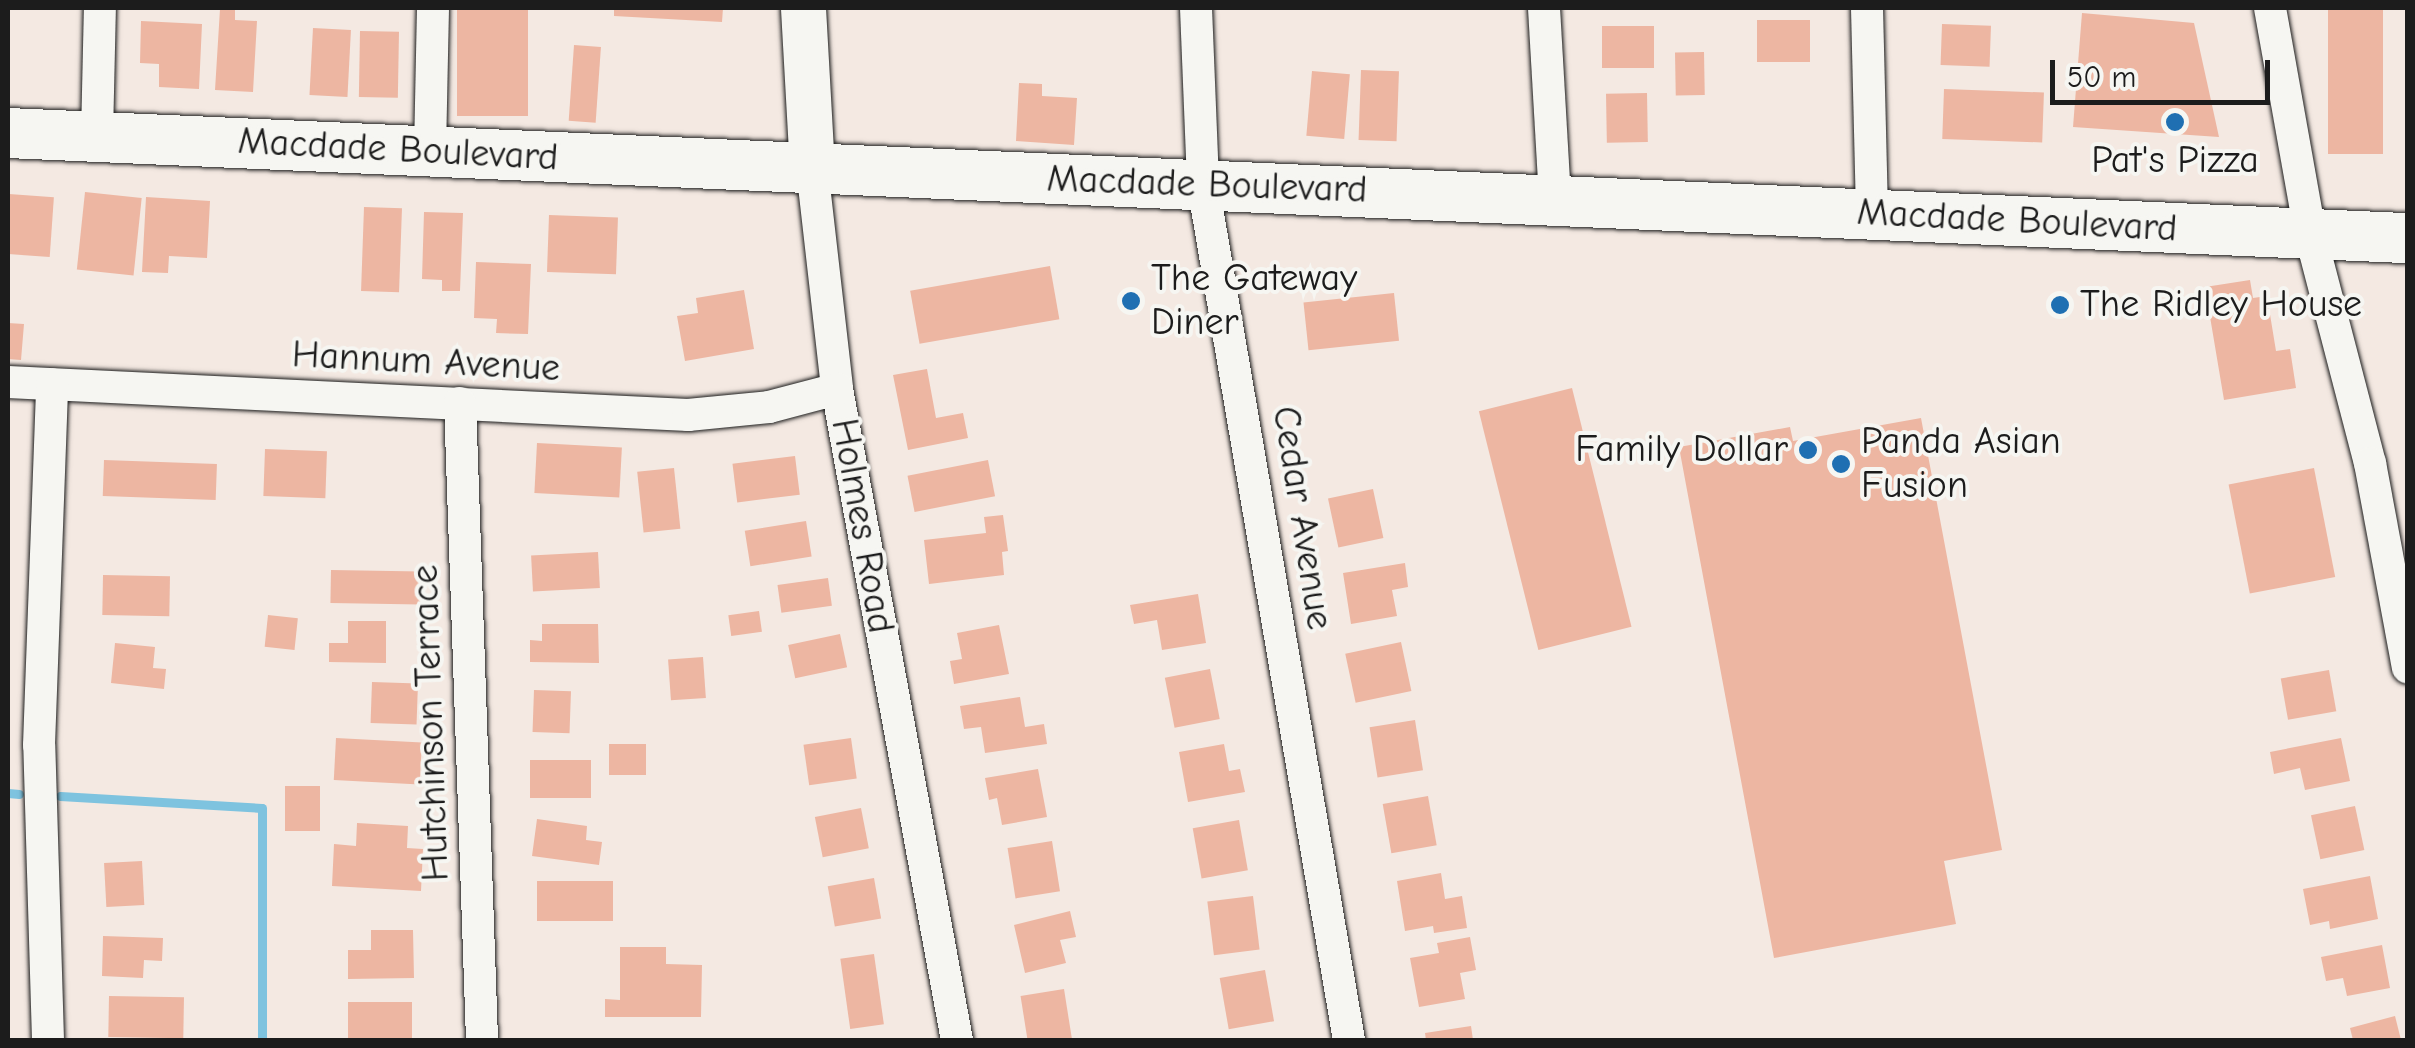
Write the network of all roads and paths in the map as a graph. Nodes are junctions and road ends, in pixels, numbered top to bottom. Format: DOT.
graph roads {
  1 [pos="100,8"];
  2 [pos="433,8"];
  3 [pos="803,8"];
  4 [pos="1196,8"];
  5 [pos="1544,8"];
  6 [pos="1867,8"];
  7 [pos="2270,8"];
  8 [pos="8,132"];
  9 [pos="97,136"];
  10 [pos="430,151"];
  11 [pos="812,168"];
  12 [pos="1204,185"];
  13 [pos="1554,200"];
  14 [pos="1872,214"];
  15 [pos="2310,234"];
  16 [pos="2408,238"];
  17 [pos="8,382"];
  18 [pos="52,384"];
  19 [pos="837,389"];
  20 [pos="460,403"];
  21 [pos="2408,668"];
  22 [pos="48,1040"];
  23 [pos="482,1040"];
  24 [pos="956,1040"];
  25 [pos="1349,1040"];
  1 -- 9 [label="street"];
  2 -- 10 [label="street"];
  3 -- 11 [label="street, Holmes Road"];
  4 -- 12 [label="street, Cedar Avenue"];
  5 -- 13 [label="street"];
  6 -- 14 [label="street"];
  7 -- 15 [label="street"];
  8 -- 9 [label="main road, Macdade Boulevard"];
  9 -- 10 [label="main road, Macdade Boulevard"];
  10 -- 11 [label="main road, Macdade Boulevard"];
  11 -- 12 [label="main road, Macdade Boulevard"];
  11 -- 19 [label="street, Holmes Road"];
  12 -- 13 [label="main road, Macdade Boulevard"];
  12 -- 25 [label="street, Cedar Avenue"];
  13 -- 14 [label="main road, Macdade Boulevard"];
  14 -- 15 [label="main road, Macdade Boulevard"];
  15 -- 16 [label="main road, Macdade Boulevard"];
  15 -- 21 [label="street"];
  17 -- 18 [label="street, Hannum Avenue"];
  18 -- 20 [label="street, Hannum Avenue"];
  18 -- 22 [label="street"];
  19 -- 20 [label="street, Hannum Avenue"];
  19 -- 24 [label="street, Holmes Road"];
  20 -- 23 [label="street, Hutchinson Terrace"];
}
